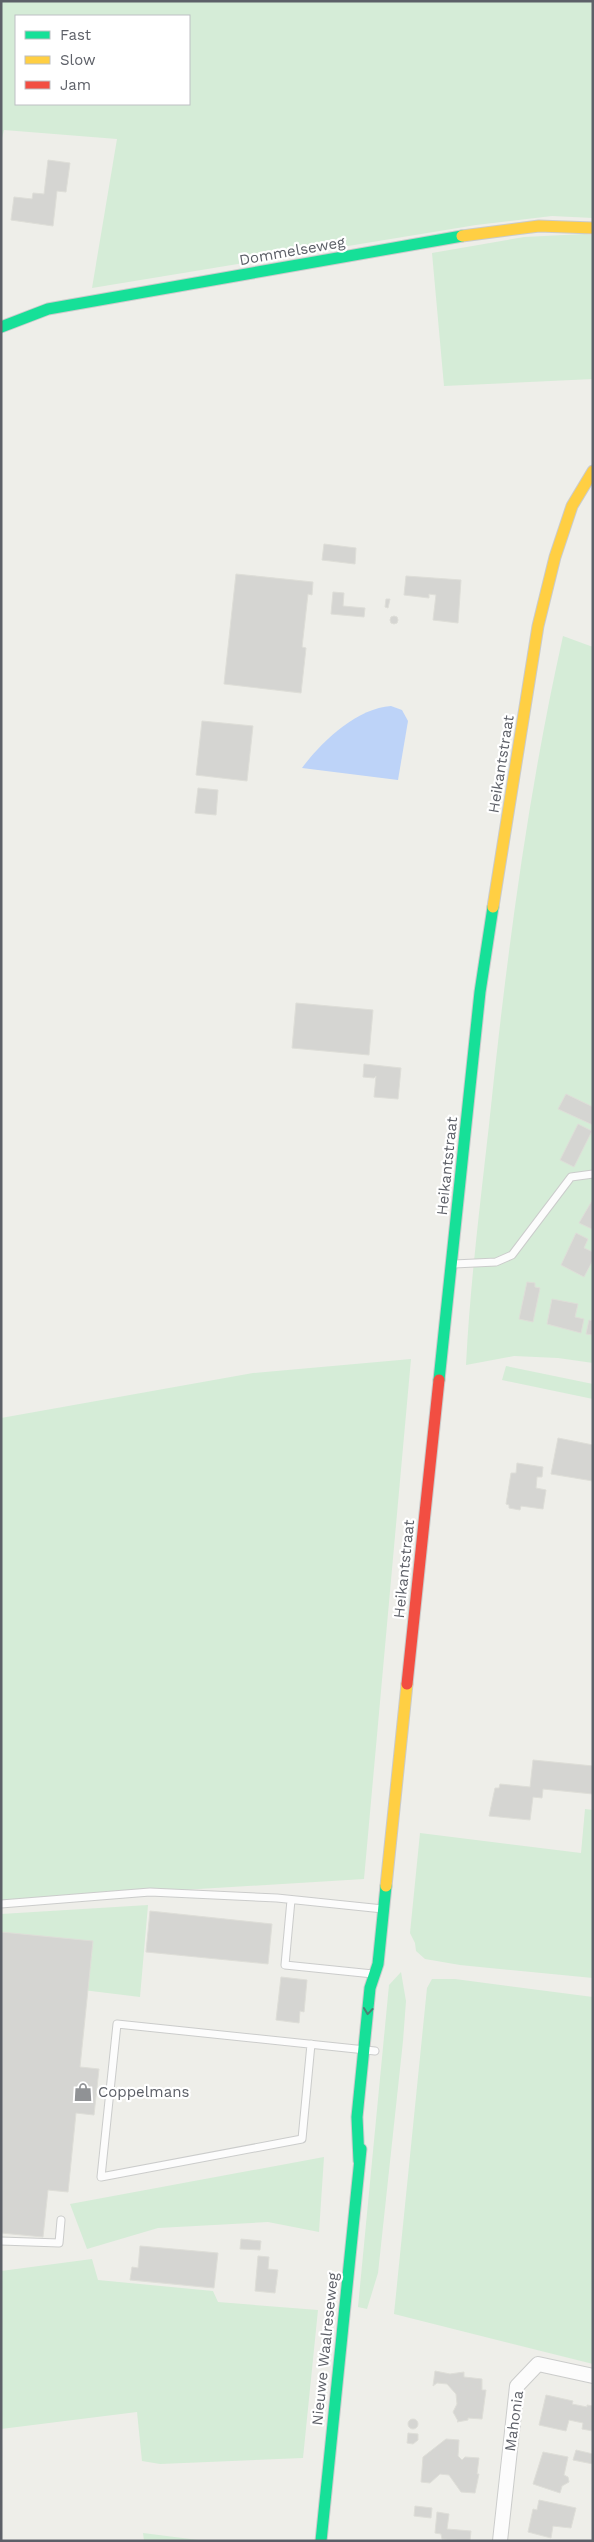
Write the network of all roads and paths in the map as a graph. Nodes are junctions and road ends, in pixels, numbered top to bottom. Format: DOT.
graph roads {
  1 [pos="593,228"];
  2 [pos="1,327"];
  3 [pos="593,470"];
  4 [pos="593,1174"];
  5 [pos="451,1264"];
  6 [pos="387,1877"];
  7 [pos="291,1900"];
  8 [pos="1,1904"];
  9 [pos="384,1909"];
  10 [pos="376,1969"];
  11 [pos="311,2044"];
  12 [pos="369,2050"];
  13 [pos="62,2220"];
  14 [pos="1,2241"];
  15 [pos="593,2376"];
  16 [pos="321,2541"];
  17 [pos="500,2541"];
  1 -- 2 [label="street, Dommelseweg"];
  3 -- 5 [label="street, Heikantstraat"];
  4 -- 5 [label="lane"];
  5 -- 6 [label="street, Heikantstraat"];
  6 -- 9 [label="street, Nieuwe Waalreseweg"];
  7 -- 8 [label="lane"];
  7 -- 9 [label="lane"];
  7 -- 10 [label="lane"];
  9 -- 10 [label="street, Nieuwe Waalreseweg"];
  10 -- 12 [label="street, Nieuwe Waalreseweg"];
  11 -- 11 [label="lane"];
  11 -- 12 [label="lane"];
  12 -- 16 [label="street, Nieuwe Waalreseweg"];
  13 -- 14 [label="lane"];
  15 -- 17 [label="street, Mahonia"];
}
